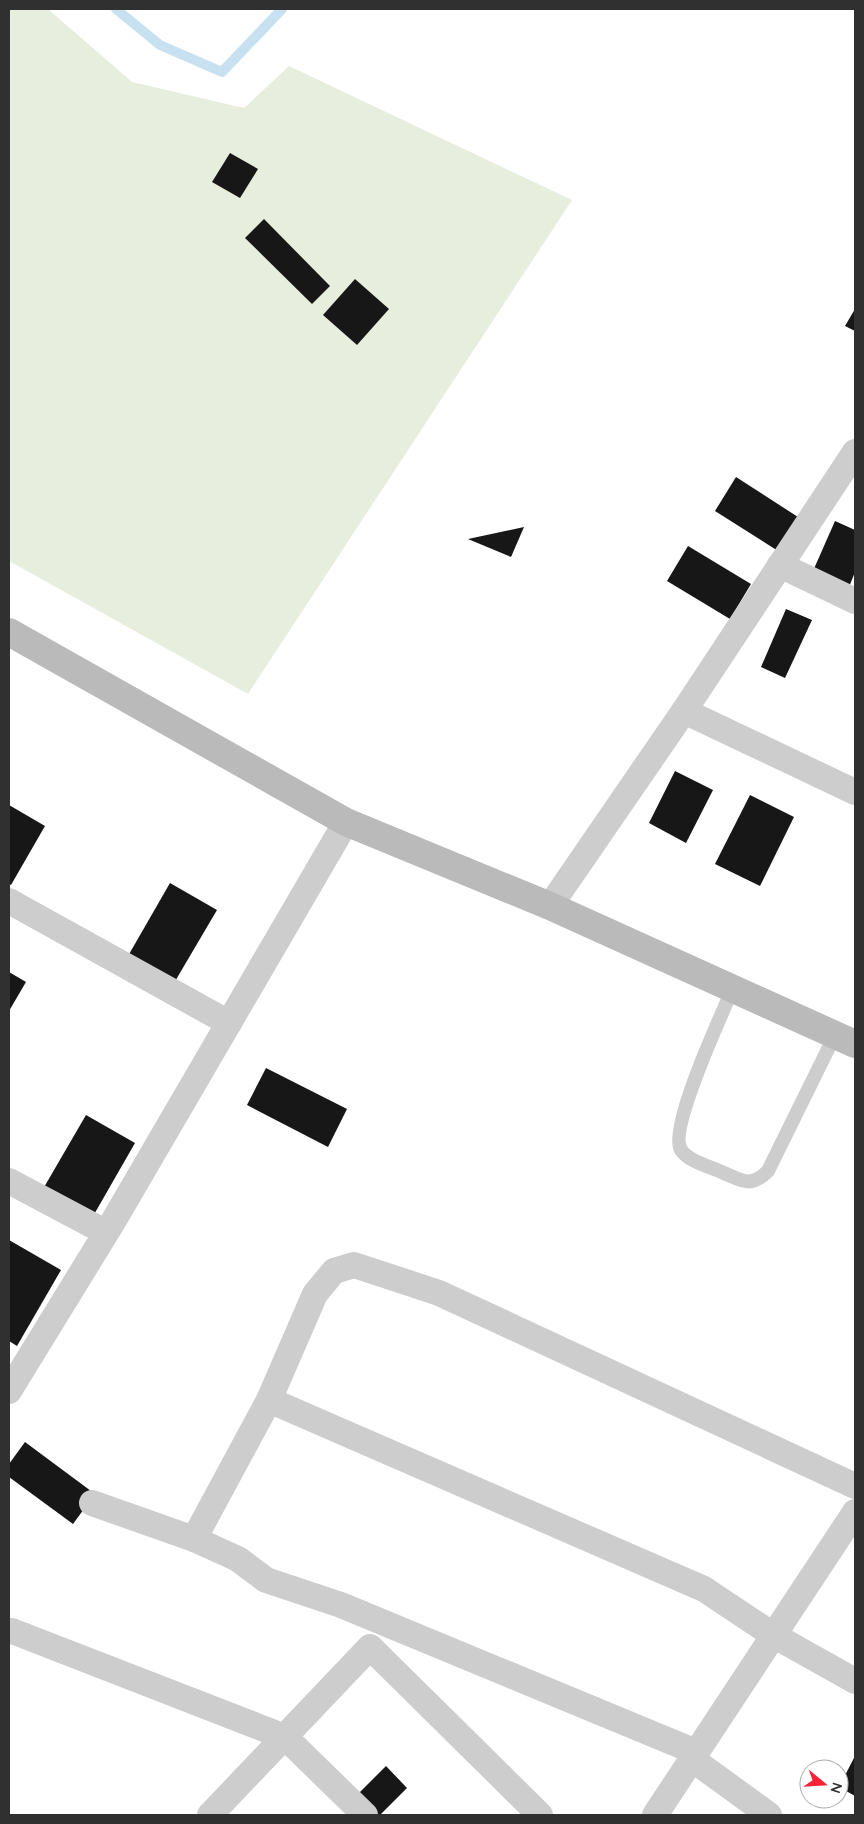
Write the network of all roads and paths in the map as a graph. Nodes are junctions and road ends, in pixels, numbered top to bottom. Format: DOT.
graph roads {
  1 [pos="855,452"];
  2 [pos="780,565"];
  3 [pos="855,601"];
  4 [pos="9,632"];
  5 [pos="684,711"];
  6 [pos="855,792"];
  7 [pos="346,822"];
  8 [pos="9,901"];
  9 [pos="550,906"];
  10 [pos="733,988"];
  11 [pos="229,1023"];
  12 [pos="845,1039"];
  13 [pos="9,1181"];
  14 [pos="105,1232"];
  15 [pos="9,1391"];
  16 [pos="269,1400"];
  17 [pos="855,1486"];
  18 [pos="92,1503"];
  19 [pos="855,1512"];
  20 [pos="194,1539"];
  21 [pos="12,1631"];
  22 [pos="774,1635"];
  23 [pos="855,1681"];
  24 [pos="285,1737"];
  25 [pos="694,1755"];
  26 [pos="210,1815"];
  27 [pos="365,1815"];
  28 [pos="540,1815"];
  29 [pos="655,1815"];
  30 [pos="769,1815"];
  1 -- 2 [label="street"];
  2 -- 3 [label="street"];
  2 -- 5 [label="street"];
  4 -- 7 [label="street"];
  5 -- 6 [label="street"];
  5 -- 9 [label="street"];
  7 -- 9 [label="street"];
  7 -- 11 [label="street"];
  8 -- 11 [label="street"];
  9 -- 10 [label="street"];
  10 -- 12 [label="street"];
  10 -- 12 [label="lane"];
  11 -- 14 [label="street"];
  13 -- 14 [label="street"];
  14 -- 15 [label="street"];
  16 -- 17 [label="street"];
  16 -- 20 [label="street"];
  16 -- 22 [label="street"];
  18 -- 20 [label="street"];
  19 -- 22 [label="street"];
  20 -- 25 [label="street"];
  21 -- 24 [label="street"];
  22 -- 23 [label="street"];
  22 -- 25 [label="street"];
  24 -- 26 [label="street"];
  24 -- 27 [label="street"];
  24 -- 28 [label="street"];
  25 -- 29 [label="street"];
  25 -- 30 [label="street"];
}
